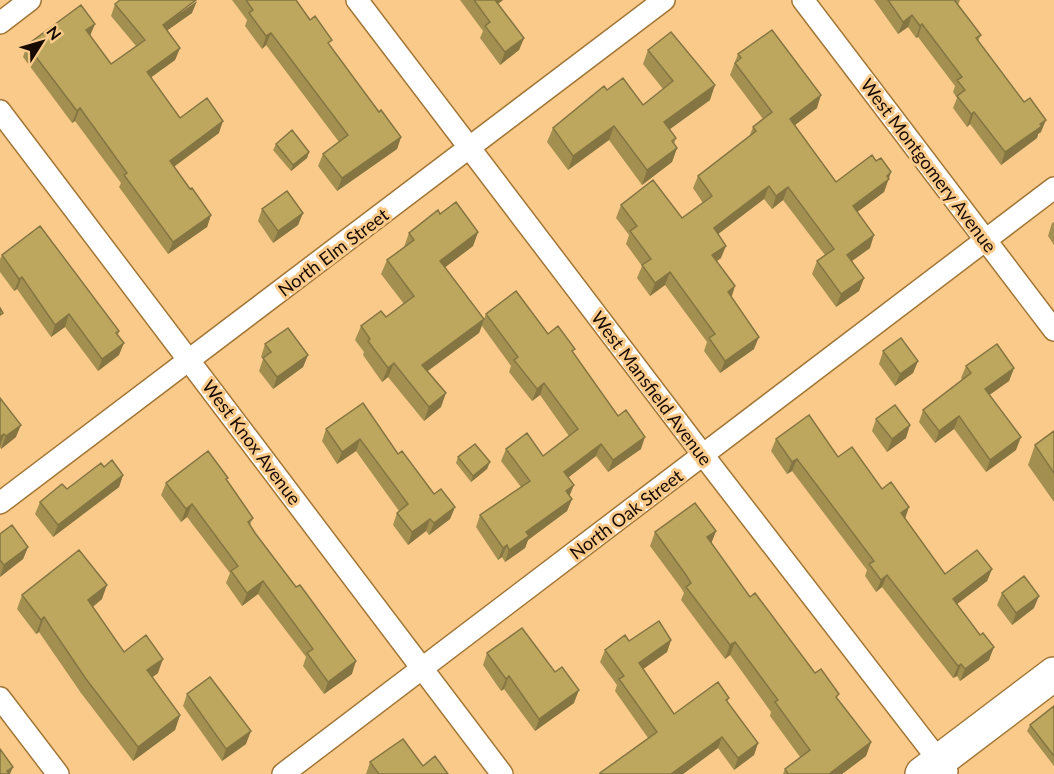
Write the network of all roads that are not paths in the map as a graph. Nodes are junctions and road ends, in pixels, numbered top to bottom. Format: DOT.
graph roads {
  1 [pos="30,0"];
  2 [pos="357,0"];
  3 [pos="664,0"];
  4 [pos="803,0"];
  5 [pos="0,23"];
  6 [pos="0,111"];
  7 [pos="470,149"];
  8 [pos="1054,188"];
  9 [pos="986,239"];
  10 [pos="1054,330"];
  11 [pos="190,361"];
  12 [pos="703,455"];
  13 [pos="0,503"];
  14 [pos="422,668"];
  15 [pos="1054,674"];
  16 [pos="0,698"];
  17 [pos="937,770"];
  18 [pos="58,774"];
  19 [pos="283,774"];
  20 [pos="502,774"];
  1 -- 5 [label="street"];
  2 -- 7 [label="street, West Mansfield Avenue"];
  3 -- 7 [label="street, North Elm Street"];
  4 -- 9 [label="street, West Montgomery Avenue"];
  6 -- 11 [label="street, West Knox Avenue"];
  7 -- 11 [label="street, North Elm Street"];
  7 -- 12 [label="street, West Mansfield Avenue"];
  8 -- 9 [label="street, North Oak Street"];
  9 -- 10 [label="street, West Montgomery Avenue"];
  9 -- 12 [label="street, North Oak Street"];
  11 -- 13 [label="street, North Elm Street"];
  11 -- 14 [label="street, West Knox Avenue"];
  12 -- 14 [label="street, North Oak Street"];
  12 -- 17 [label="street, West Mansfield Avenue"];
  14 -- 19 [label="street, North Oak Street"];
  14 -- 20 [label="street, West Knox Avenue"];
  15 -- 17 [label="main road"];
  16 -- 18 [label="street"];
}
